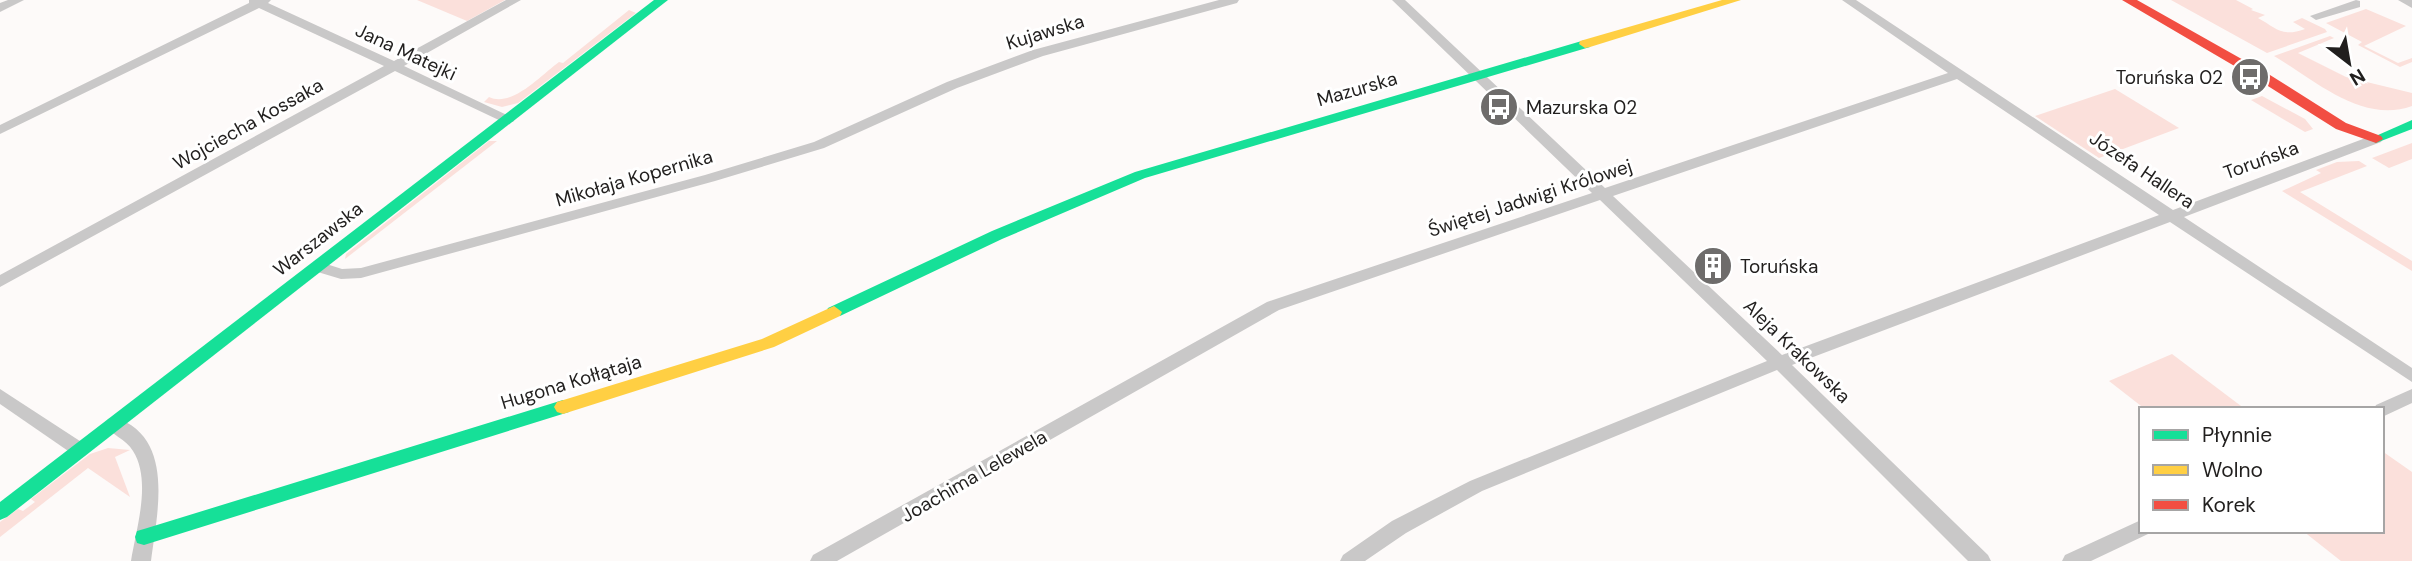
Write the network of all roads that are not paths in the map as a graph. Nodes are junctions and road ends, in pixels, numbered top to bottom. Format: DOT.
graph roads {
  1 [pos="18,0"];
  2 [pos="515,0"];
  3 [pos="662,0"];
  4 [pos="1233,0"];
  5 [pos="1398,0"];
  6 [pos="1735,0"];
  7 [pos="1848,0"];
  8 [pos="2128,0"];
  9 [pos="2148,0"];
  10 [pos="2404,0"];
  11 [pos="258,1"];
  12 [pos="2357,1"];
  13 [pos="2412,4"];
  14 [pos="0,8"];
  15 [pos="2316,16"];
  16 [pos="391,67"];
  17 [pos="1958,74"];
  18 [pos="1477,75"];
  19 [pos="952,85"];
  20 [pos="508,119"];
  21 [pos="2412,124"];
  22 [pos="0,130"];
  23 [pos="2376,139"];
  24 [pos="1602,195"];
  25 [pos="2172,216"];
  26 [pos="997,235"];
  27 [pos="317,266"];
  28 [pos="0,282"];
  29 [pos="1781,364"];
  30 [pos="2412,376"];
  31 [pos="1126,389"];
  32 [pos="0,395"];
  33 [pos="2412,395"];
  34 [pos="2384,409"];
  35 [pos="114,424"];
  36 [pos="80,450"];
  37 [pos="0,512"];
  38 [pos="2139,529"];
  39 [pos="144,537"];
  40 [pos="141,561"];
  41 [pos="820,561"];
  42 [pos="1350,561"];
  43 [pos="1982,561"];
  44 [pos="2072,561"];
  1 -- 14 [label="street"];
  2 -- 16 [label="street, Wojciecha Kossaka"];
  3 -- 20 [label="street, Warszawska"];
  4 -- 19 [label="street, Kujawska"];
  5 -- 18 [label="street, Aleja Krakowska"];
  6 -- 18 [label="street, Mazurska"];
  7 -- 17 [label="street, Józefa Hallera"];
  8 -- 23 [label="street"];
  9 -- 23 [label="street"];
  10 -- 13 [label="street"];
  11 -- 16 [label="street, Jana Matejki"];
  11 -- 22 [label="street"];
  12 -- 15 [label="street"];
  16 -- 20 [label="street, Jana Matejki"];
  16 -- 28 [label="street, Wojciecha Kossaka"];
  17 -- 24 [label="street, Świętej Jadwigi Królowej"];
  17 -- 25 [label="street, Józefa Hallera"];
  18 -- 24 [label="street, Aleja Krakowska"];
  18 -- 26 [label="street, Mazurska"];
  19 -- 27 [label="street, Mikołaja Kopernika"];
  20 -- 27 [label="street, Warszawska"];
  21 -- 23 [label="street"];
  23 -- 25 [label="street, Toruńska"];
  24 -- 29 [label="street, Aleja Krakowska"];
  24 -- 31 [label="street, Świętej Jadwigi Królowej"];
  25 -- 29 [label="street, Toruńska"];
  25 -- 30 [label="street, Józefa Hallera"];
  26 -- 39 [label="street, Hugona Kołłątaja"];
  27 -- 35 [label="street, Warszawska"];
  29 -- 42 [label="street, Toruńska"];
  29 -- 43 [label="street, Aleja Krakowska"];
  31 -- 41 [label="street, Joachima Lelewela"];
  32 -- 36 [label="street"];
  33 -- 34 [label="street"];
  35 -- 36 [label="street, Warszawska"];
  35 -- 39 [label="street"];
  36 -- 37 [label="street, Warszawska"];
  38 -- 44 [label="street"];
  39 -- 40 [label="street"];
}
